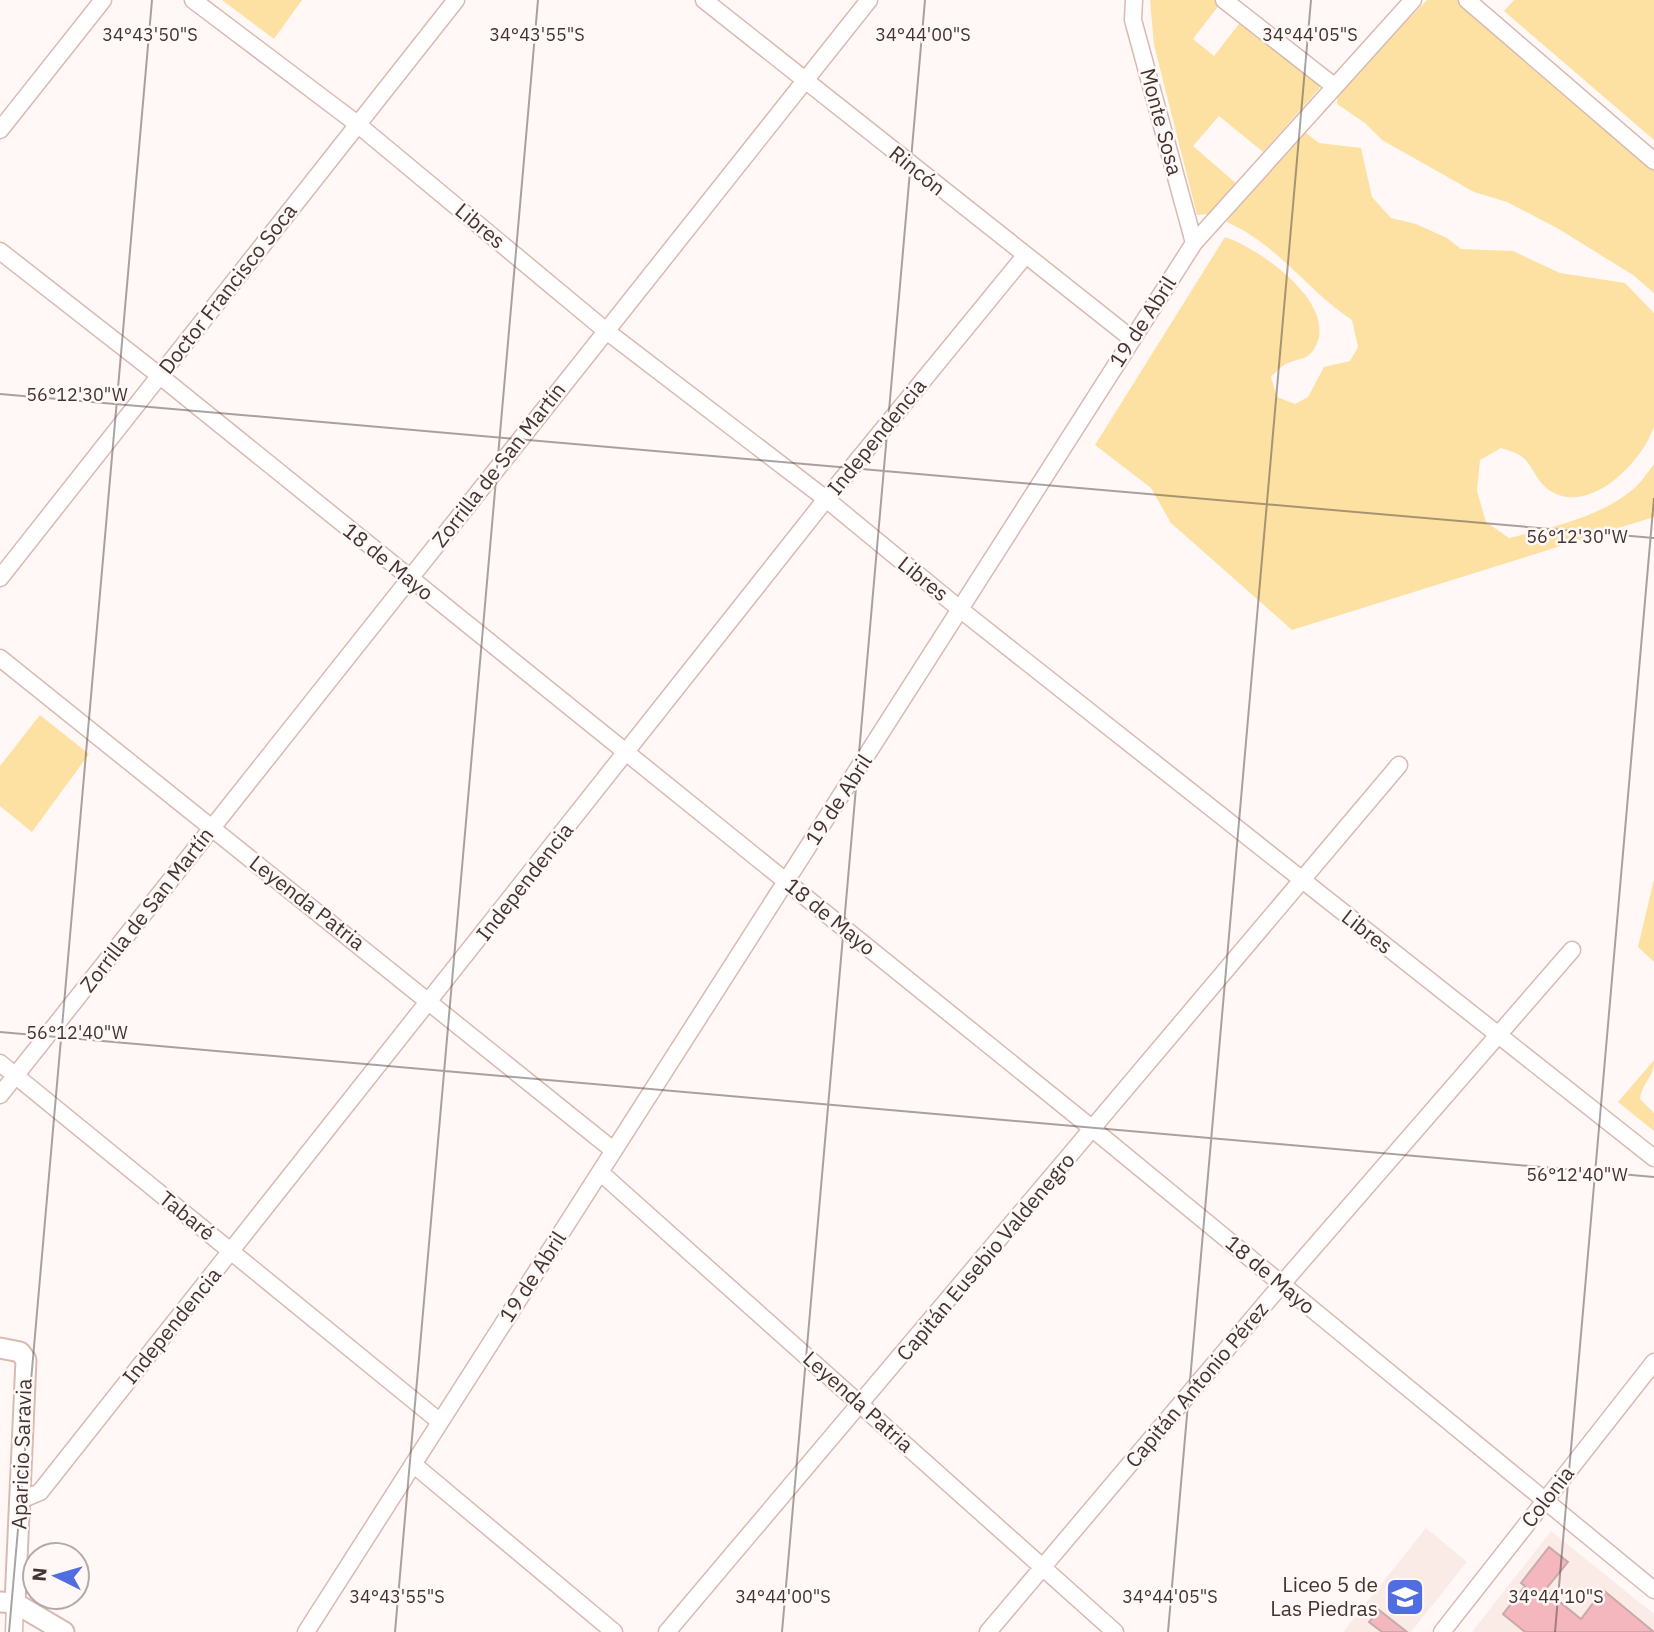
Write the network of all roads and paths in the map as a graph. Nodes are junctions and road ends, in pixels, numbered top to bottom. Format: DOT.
graph roads {
  1 [pos="103,0"];
  2 [pos="193,0"];
  3 [pos="456,0"];
  4 [pos="704,0"];
  5 [pos="869,0"];
  6 [pos="1134,0"];
  7 [pos="1224,0"];
  8 [pos="1413,0"];
  9 [pos="1467,0"];
  10 [pos="805,81"];
  11 [pos="1334,86"];
  12 [pos="356,123"];
  13 [pos="0,130"];
  14 [pos="1654,161"];
  15 [pos="1194,243"];
  16 [pos="0,251"];
  17 [pos="1024,257"];
  18 [pos="605,330"];
  19 [pos="1132,339"];
  20 [pos="160,376"];
  21 [pos="826,499"];
  22 [pos="0,578"];
  23 [pos="409,579"];
  24 [pos="961,610"];
  25 [pos="0,657"];
  26 [pos="626,754"];
  27 [pos="1399,765"];
  28 [pos="212,828"];
  29 [pos="1303,881"];
  30 [pos="786,882"];
  31 [pos="1572,950"];
  32 [pos="431,1002"];
  33 [pos="1500,1036"];
  34 [pos="0,1063"];
  35 [pos="16,1076"];
  36 [pos="0,1096"];
  37 [pos="1094,1130"];
  38 [pos="613,1150"];
  39 [pos="1654,1158"];
  40 [pos="601,1173"];
  41 [pos="231,1252"];
  42 [pos="1281,1285"];
  43 [pos="0,1348"];
  44 [pos="1654,1362"];
  45 [pos="862,1405"];
  46 [pos="439,1421"];
  47 [pos="413,1464"];
  48 [pos="21,1500"];
  49 [pos="1545,1501"];
  50 [pos="1043,1568"];
  51 [pos="1654,1590"];
  52 [pos="8,1602"];
  53 [pos="14,1632"];
  54 [pos="64,1632"];
  55 [pos="306,1632"];
  56 [pos="614,1632"];
  57 [pos="667,1632"];
  58 [pos="988,1632"];
  59 [pos="1115,1632"];
  60 [pos="1441,1632"];
  1 -- 13 [label="street"];
  2 -- 12 [label="street, Libres"];
  3 -- 12 [label="street, Doctor Francisco Soca"];
  4 -- 10 [label="street, Rincón"];
  5 -- 10 [label="street, Zorrilla de San Martín"];
  6 -- 15 [label="street, Monte Sosa"];
  7 -- 11 [label="street"];
  8 -- 11 [label="street, 19 de Abril"];
  9 -- 14 [label="street"];
  10 -- 17 [label="street, Rincón"];
  10 -- 18 [label="street, Zorrilla de San Martín"];
  11 -- 15 [label="street, 19 de Abril"];
  12 -- 18 [label="street, Libres"];
  12 -- 20 [label="street, Doctor Francisco Soca"];
  15 -- 19 [label="street, 19 de Abril"];
  16 -- 20 [label="street, 18 de Mayo"];
  17 -- 19 [label="street, Rincón"];
  17 -- 21 [label="street, Independencia"];
  18 -- 21 [label="street, Libres"];
  18 -- 23 [label="street, Zorrilla de San Martín"];
  19 -- 24 [label="street, 19 de Abril"];
  20 -- 22 [label="street, Doctor Francisco Soca"];
  20 -- 23 [label="street, 18 de Mayo"];
  21 -- 24 [label="street, Libres"];
  21 -- 26 [label="street, Independencia"];
  23 -- 26 [label="street, 18 de Mayo"];
  23 -- 28 [label="street, Zorrilla de San Martín"];
  24 -- 29 [label="street, Libres"];
  24 -- 30 [label="street, 19 de Abril"];
  25 -- 28 [label="street, Leyenda Patria"];
  26 -- 30 [label="street, 18 de Mayo"];
  26 -- 32 [label="street, Independencia"];
  27 -- 29 [label="street, Capitán Eusebio Valdenegro"];
  28 -- 32 [label="street, Leyenda Patria"];
  28 -- 35 [label="street, Zorrilla de San Martín"];
  29 -- 33 [label="street, Libres"];
  29 -- 37 [label="street, Capitán Eusebio Valdenegro"];
  30 -- 37 [label="street, 18 de Mayo"];
  30 -- 38 [label="street, 19 de Abril"];
  31 -- 33 [label="street, Capitán Antonio Pérez"];
  32 -- 38 [label="street, Leyenda Patria"];
  32 -- 41 [label="street, Independencia"];
  33 -- 39 [label="street, Libres"];
  33 -- 42 [label="street, Capitán Antonio Pérez"];
  34 -- 35 [label="street, Tabaré"];
  35 -- 36 [label="street, Zorrilla de San Martín"];
  35 -- 41 [label="street, Tabaré"];
  37 -- 42 [label="street, 18 de Mayo"];
  37 -- 45 [label="street, Capitán Eusebio Valdenegro"];
  38 -- 40 [label="street, 19 de Abril"];
  40 -- 45 [label="street, Leyenda Patria"];
  40 -- 46 [label="street, 19 de Abril"];
  41 -- 46 [label="street, Tabaré"];
  41 -- 48 [label="street, Independencia"];
  42 -- 49 [label="street, 18 de Mayo"];
  42 -- 50 [label="street, Capitán Antonio Pérez"];
  43 -- 48 [label="street, Aparicio Saravia"];
  44 -- 49 [label="street, Colonia"];
  45 -- 50 [label="street, Leyenda Patria"];
  45 -- 57 [label="street, Capitán Eusebio Valdenegro"];
  46 -- 47 [label="street, 19 de Abril"];
  47 -- 55 [label="street, 19 de Abril"];
  47 -- 56 [label="street"];
  48 -- 52 [label="street, Aparicio Saravia"];
  49 -- 51 [label="street, 18 de Mayo"];
  49 -- 60 [label="street, Colonia"];
  50 -- 58 [label="street, Capitán Antonio Pérez"];
  50 -- 59 [label="street, Leyenda Patria"];
  52 -- 53 [label="street, Aparicio Saravia"];
  52 -- 54 [label="street"];
}
